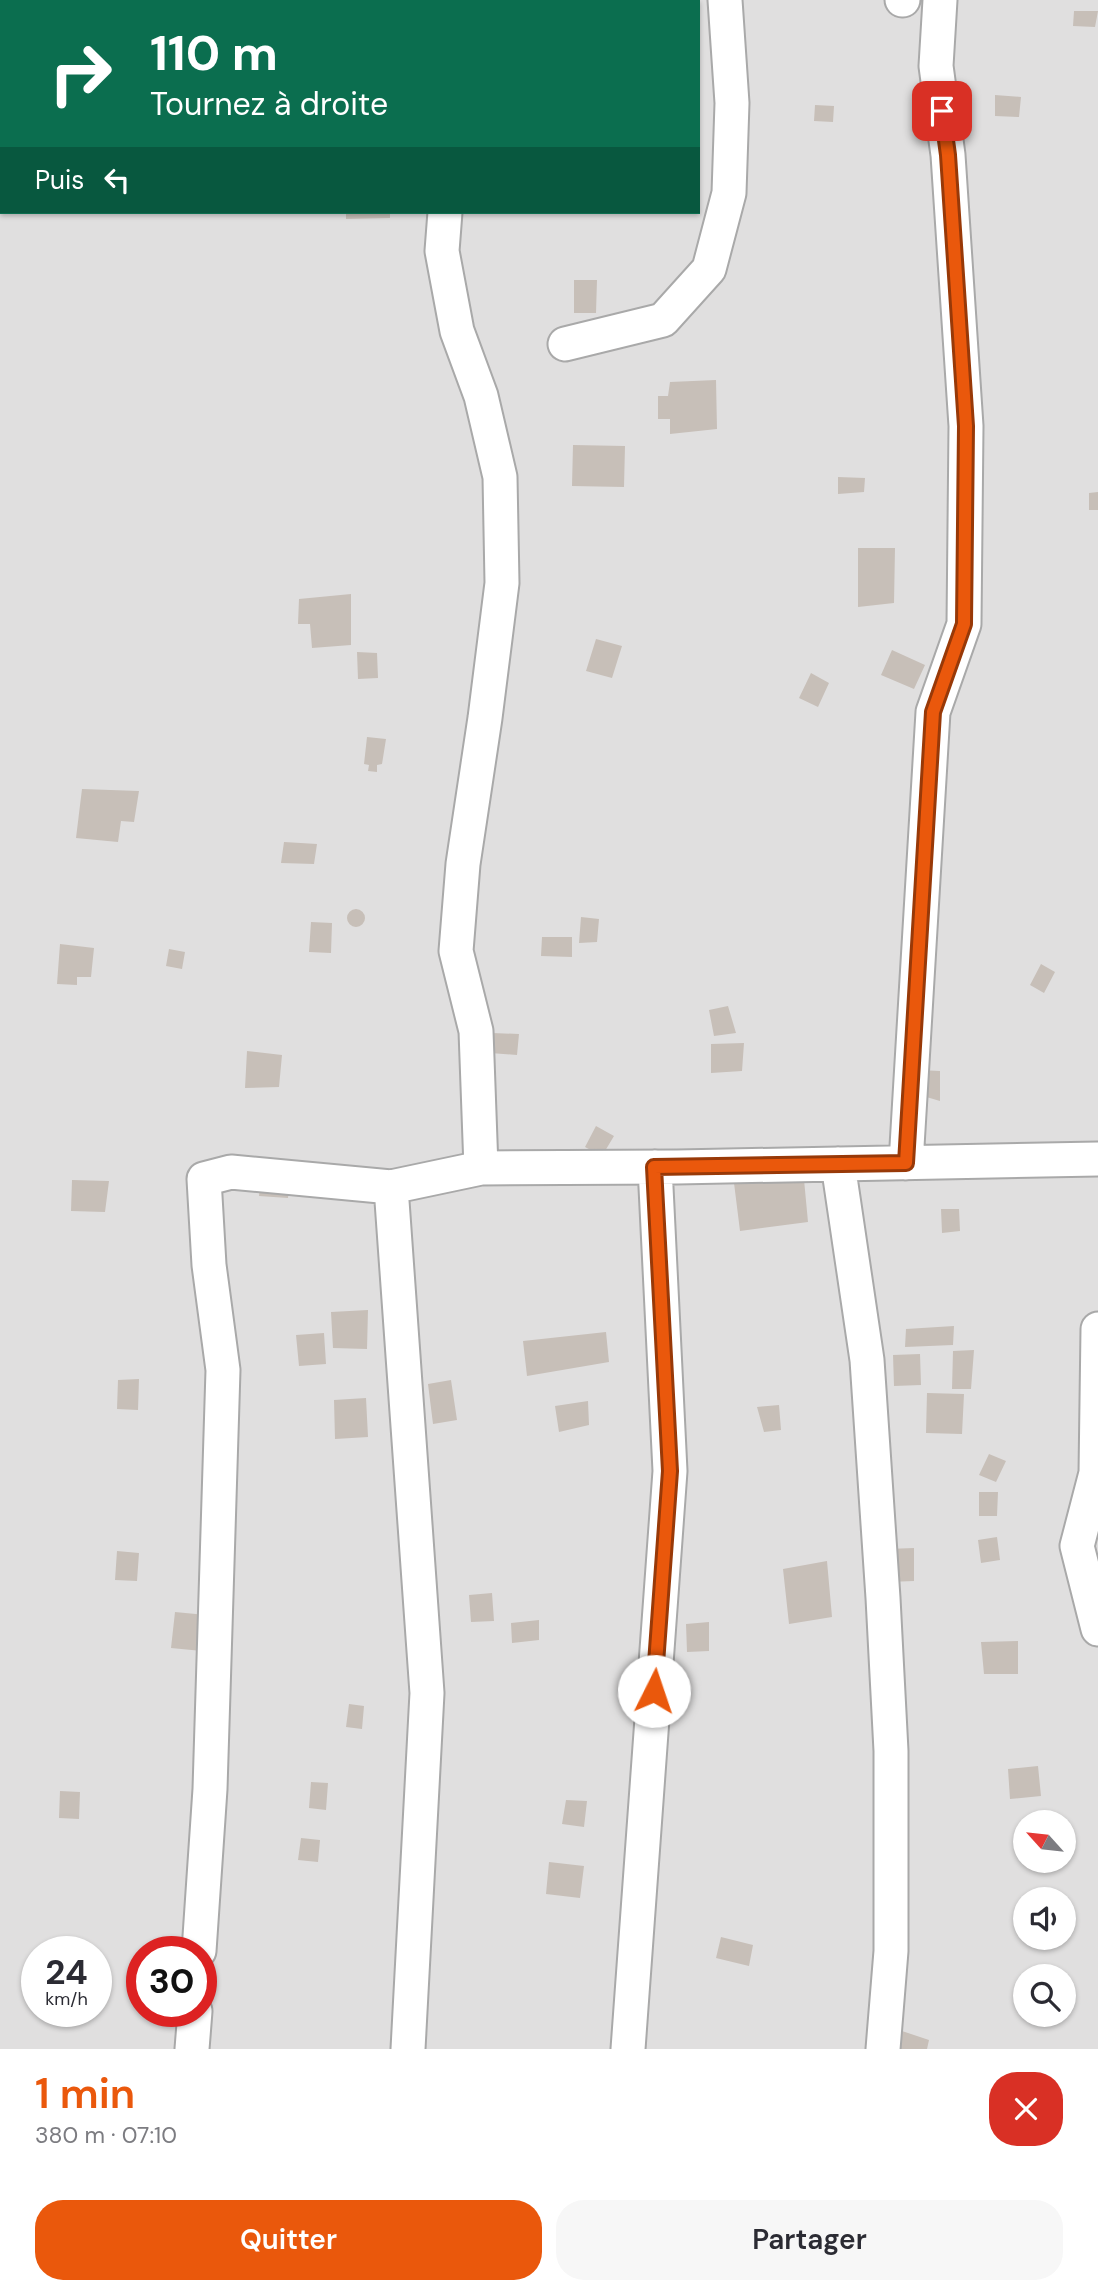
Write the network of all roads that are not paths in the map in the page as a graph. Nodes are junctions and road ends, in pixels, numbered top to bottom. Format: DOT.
graph roads {
  1 [pos="725,0"];
  2 [pos="940,0"];
  3 [pos="445,214"];
  4 [pos="565,344"];
  5 [pos="1096,1162"];
  6 [pos="906,1163"];
  7 [pos="838,1164"];
  8 [pos="654,1167"];
  9 [pos="481,1168"];
  10 [pos="391,1187"];
  11 [pos="1098,1329"];
  12 [pos="1098,1629"];
  13 [pos="200,1936"];
  14 [pos="194,2027"];
  15 [pos="192,2049"];
  16 [pos="408,2049"];
  17 [pos="628,2049"];
  18 [pos="883,2049"];
  1 -- 4 [label="street"];
  2 -- 6 [label="street"];
  3 -- 9 [label="street"];
  5 -- 6 [label="street"];
  6 -- 7 [label="street"];
  7 -- 8 [label="street"];
  7 -- 18 [label="street"];
  8 -- 9 [label="street"];
  8 -- 17 [label="street"];
  9 -- 10 [label="street"];
  10 -- 13 [label="street"];
  10 -- 16 [label="street"];
  11 -- 12 [label="street"];
  14 -- 15 [label="street"];
}
